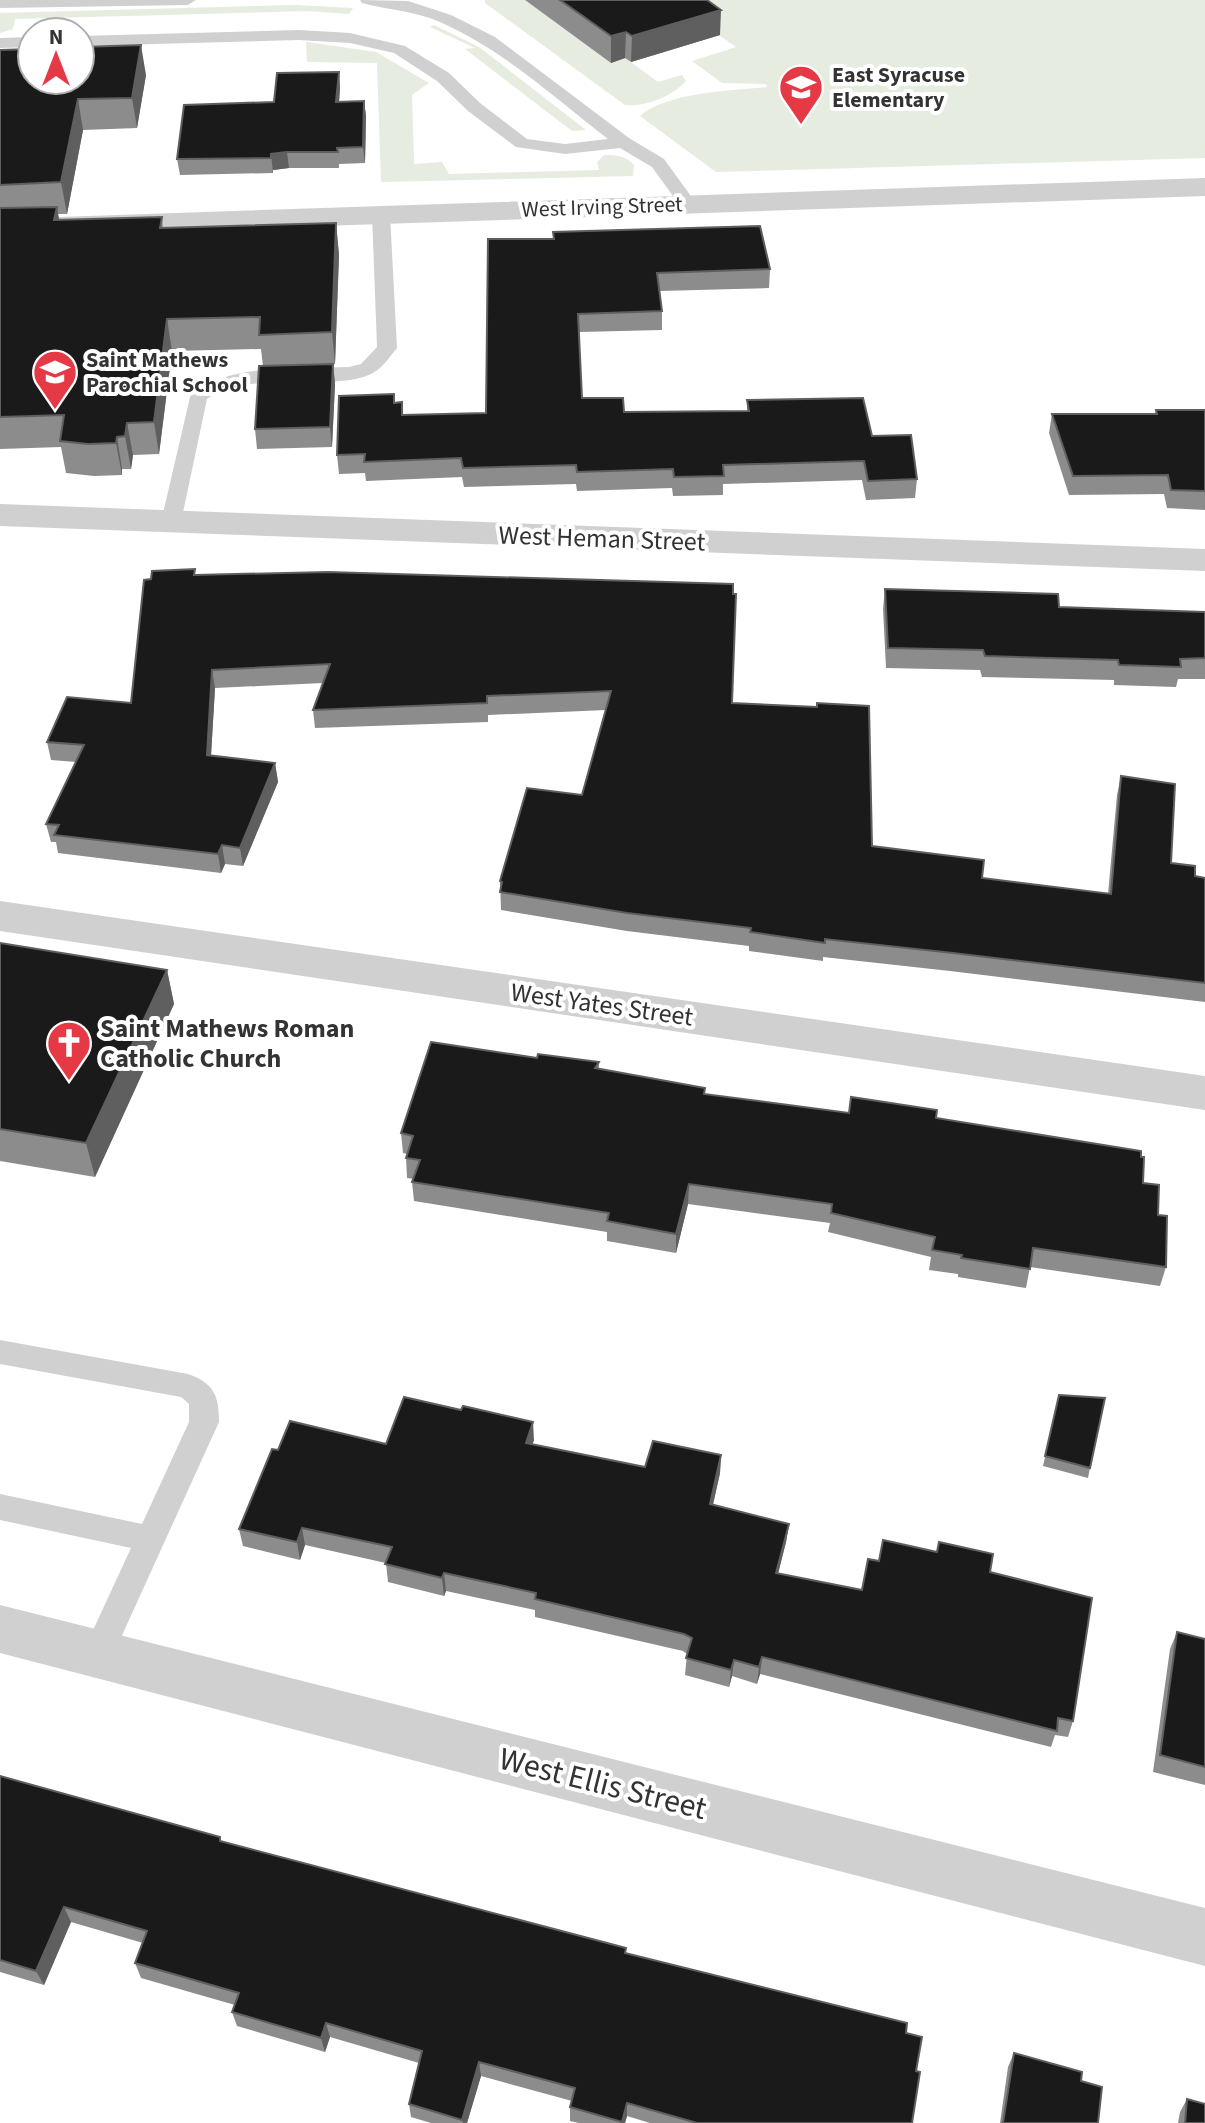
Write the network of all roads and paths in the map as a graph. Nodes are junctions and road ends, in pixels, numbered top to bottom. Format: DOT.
graph roads {
  1 [pos="188,0"];
  2 [pos="368,0"];
  3 [pos="0,3"];
  4 [pos="96,41"];
  5 [pos="623,142"];
  6 [pos="1205,187"];
  7 [pos="687,203"];
  8 [pos="381,214"];
  9 [pos="0,228"];
  10 [pos="0,515"];
  11 [pos="171,522"];
  12 [pos="1205,560"];
  13 [pos="0,916"];
  14 [pos="1205,1093"];
  15 [pos="0,1352"];
  16 [pos="0,1507"];
  17 [pos="151,1539"];
  18 [pos="0,1629"];
  19 [pos="98,1654"];
  20 [pos="1205,1937"];
  1 -- 3 [label="lane"];
  2 -- 5 [label="lane"];
  4 -- 5 [label="lane"];
  5 -- 7 [label="lane"];
  6 -- 7 [label="street, West Irving Street"];
  7 -- 8 [label="street, West Irving Street"];
  8 -- 9 [label="street, West Irving Street"];
  8 -- 11 [label="lane"];
  10 -- 11 [label="street, West Heman Street"];
  11 -- 12 [label="street, West Heman Street"];
  13 -- 14 [label="street, West Yates Street"];
  15 -- 17 [label="lane"];
  16 -- 17 [label="lane"];
  17 -- 19 [label="lane"];
  18 -- 19 [label="street, West Ellis Street"];
  19 -- 20 [label="street, West Ellis Street"];
}
